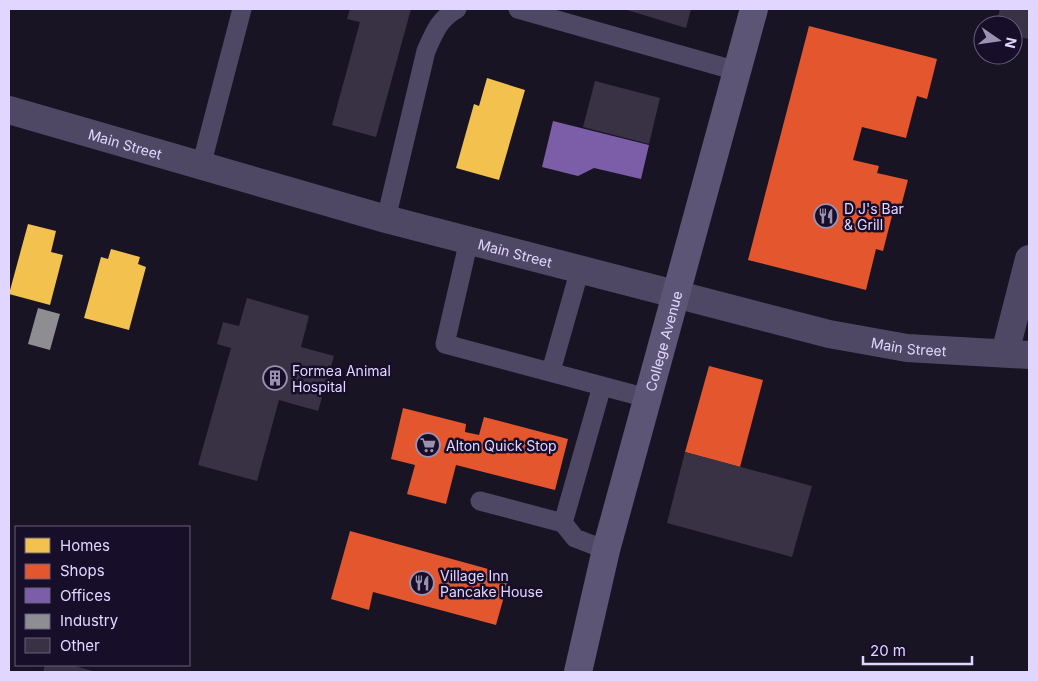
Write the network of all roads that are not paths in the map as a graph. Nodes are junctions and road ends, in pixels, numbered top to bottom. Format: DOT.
graph roads {
  1 [pos="242,9"];
  2 [pos="456,9"];
  3 [pos="518,9"];
  4 [pos="754,9"];
  5 [pos="737,71"];
  6 [pos="9,110"];
  7 [pos="202,166"];
  8 [pos="386,219"];
  9 [pos="469,240"];
  10 [pos="1029,259"];
  11 [pos="580,269"];
  12 [pos="675,293"];
  13 [pos="1017,354"];
  14 [pos="550,371"];
  15 [pos="602,386"];
  16 [pos="647,398"];
  17 [pos="480,501"];
  18 [pos="563,523"];
  19 [pos="606,550"];
  20 [pos="578,672"];
  1 -- 7 [label="lane"];
  2 -- 8 [label="lane"];
  3 -- 5 [label="lane"];
  4 -- 5 [label="main road, College Avenue"];
  5 -- 12 [label="main road, College Avenue"];
  6 -- 7 [label="street, Main Street"];
  7 -- 8 [label="street, Main Street"];
  8 -- 9 [label="street, Main Street"];
  9 -- 11 [label="street, Main Street"];
  9 -- 14 [label="lane"];
  10 -- 13 [label="street"];
  11 -- 12 [label="street, Main Street"];
  11 -- 14 [label="lane"];
  12 -- 13 [label="street, Main Street"];
  12 -- 16 [label="main road, College Avenue"];
  14 -- 15 [label="lane"];
  15 -- 16 [label="lane"];
  15 -- 18 [label="lane"];
  16 -- 19 [label="main road, College Avenue"];
  17 -- 18 [label="lane"];
  18 -- 19 [label="lane"];
  19 -- 20 [label="main road, College Avenue"];
}
